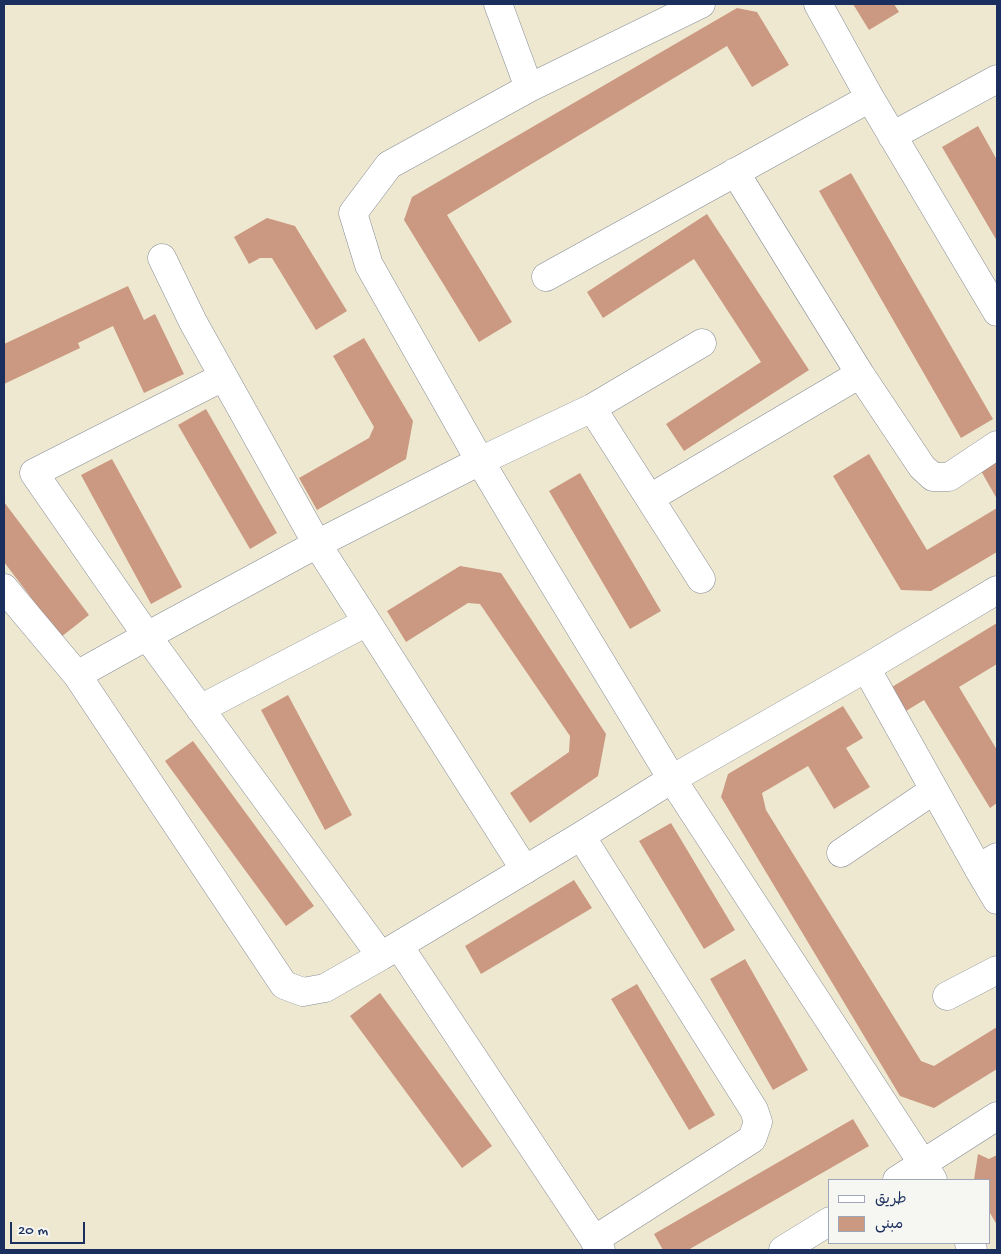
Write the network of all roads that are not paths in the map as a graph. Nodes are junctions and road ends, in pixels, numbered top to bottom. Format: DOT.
graph roads {
  1 [pos="498,4"];
  2 [pos="701,4"];
  3 [pos="818,4"];
  4 [pos="997,79"];
  5 [pos="529,88"];
  6 [pos="870,98"];
  7 [pos="892,136"];
  8 [pos="735,172"];
  9 [pos="162,258"];
  10 [pos="546,277"];
  11 [pos="997,312"];
  12 [pos="702,343"];
  13 [pos="860,374"];
  14 [pos="224,377"];
  15 [pos="592,408"];
  16 [pos="997,445"];
  17 [pos="480,461"];
  18 [pos="650,498"];
  19 [pos="317,544"];
  20 [pos="701,579"];
  21 [pos="4,588"];
  22 [pos="997,590"];
  23 [pos="367,622"];
  24 [pos="147,636"];
  25 [pos="866,668"];
  26 [pos="77,675"];
  27 [pos="200,709"];
  28 [pos="672,779"];
  29 [pos="934,790"];
  30 [pos="580,836"];
  31 [pos="841,853"];
  32 [pos="987,863"];
  33 [pos="524,870"];
  34 [pos="997,900"];
  35 [pos="390,951"];
  36 [pos="997,970"];
  37 [pos="947,996"];
  38 [pos="997,1116"];
  39 [pos="928,1172"];
  40 [pos="901,1179"];
  41 [pos="828,1223"];
  42 [pos="598,1245"];
  43 [pos="783,1250"];
  1 -- 5 [label="street"];
  2 -- 5 [label="street"];
  3 -- 6 [label="street"];
  4 -- 7 [label="street"];
  5 -- 17 [label="street"];
  6 -- 7 [label="street"];
  6 -- 8 [label="street"];
  7 -- 11 [label="street"];
  8 -- 10 [label="street"];
  8 -- 13 [label="street"];
  9 -- 14 [label="street"];
  12 -- 15 [label="street"];
  13 -- 16 [label="street"];
  13 -- 18 [label="street"];
  14 -- 19 [label="street"];
  14 -- 24 [label="street"];
  15 -- 17 [label="street"];
  15 -- 18 [label="street"];
  17 -- 19 [label="street"];
  17 -- 28 [label="street"];
  18 -- 20 [label="street"];
  19 -- 23 [label="street"];
  19 -- 24 [label="street"];
  21 -- 26 [label="street"];
  22 -- 25 [label="street"];
  23 -- 27 [label="street"];
  23 -- 33 [label="street"];
  24 -- 26 [label="street"];
  24 -- 27 [label="street"];
  25 -- 28 [label="street"];
  25 -- 29 [label="street"];
  26 -- 35 [label="street"];
  27 -- 35 [label="street"];
  28 -- 30 [label="street"];
  28 -- 39 [label="street"];
  29 -- 31 [label="street"];
  29 -- 32 [label="street"];
  30 -- 33 [label="street"];
  30 -- 42 [label="street"];
  32 -- 34 [label="street"];
  33 -- 35 [label="street"];
  35 -- 42 [label="street"];
  36 -- 37 [label="street"];
  38 -- 39 [label="street"];
  39 -- 40 [label="street"];
  41 -- 43 [label="street"];
}
